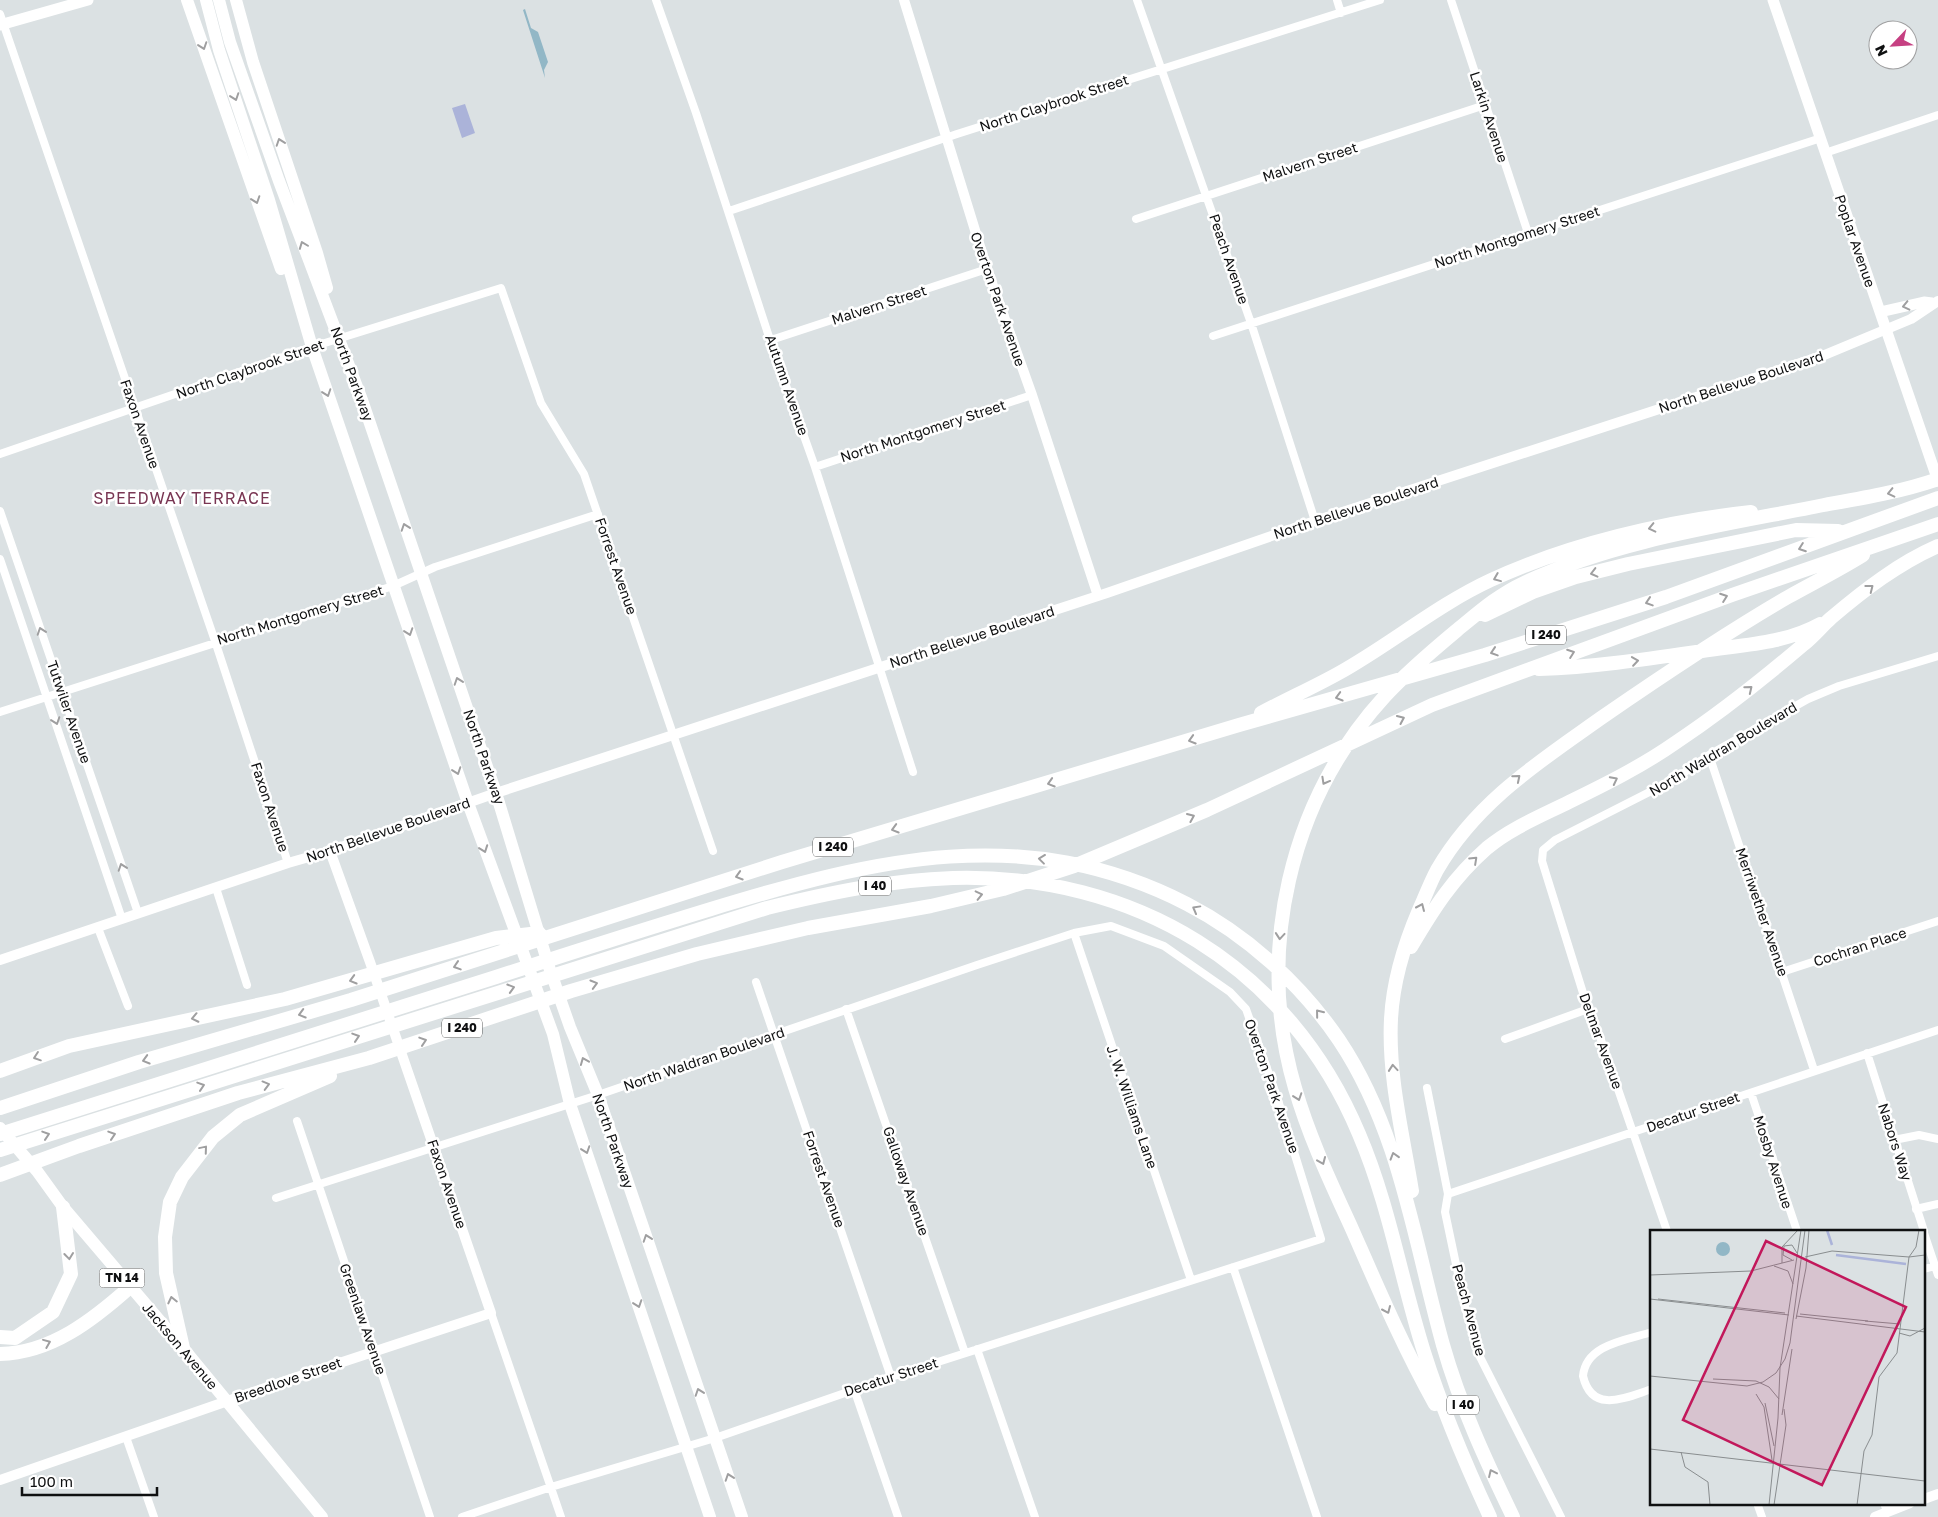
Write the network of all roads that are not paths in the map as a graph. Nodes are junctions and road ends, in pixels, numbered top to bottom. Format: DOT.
graph roads {
  1 [pos="88,0"];
  2 [pos="187,0"];
  3 [pos="206,0"];
  4 [pos="219,0"];
  5 [pos="656,0"];
  6 [pos="904,0"];
  7 [pos="1136,0"];
  8 [pos="1337,0"];
  9 [pos="1380,0"];
  10 [pos="1451,0"];
  11 [pos="1773,0"];
  12 [pos="238,4"];
  13 [pos="1342,13"];
  14 [pos="1,21"];
  15 [pos="1161,69"];
  16 [pos="1484,105"];
  17 [pos="1938,115"];
  18 [pos="945,138"];
  19 [pos="1821,138"];
  20 [pos="1825,153"];
  21 [pos="1207,196"];
  22 [pos="729,211"];
  23 [pos="1136,219"];
  24 [pos="1528,234"];
  25 [pos="987,268"];
  26 [pos="501,288"];
  27 [pos="1935,302"];
  28 [pos="1880,312"];
  29 [pos="1251,323"];
  30 [pos="1886,328"];
  31 [pos="1213,336"];
  32 [pos="340,339"];
  33 [pos="771,340"];
  34 [pos="312,347"];
  35 [pos="1032,395"];
  36 [pos="135,408"];
  37 [pos="0,454"];
  38 [pos="815,467"];
  39 [pos="1938,480"];
  40 [pos="1938,498"];
  41 [pos="1842,502"];
  42 [pos="0,511"];
  43 [pos="598,514"];
  44 [pos="1315,521"];
  45 [pos="1938,524"];
  46 [pos="1848,532"];
  47 [pos="1883,542"];
  48 [pos="1938,546"];
  49 [pos="0,559"];
  50 [pos="420,573"];
  51 [pos="393,586"];
  52 [pos="1098,596"];
  53 [pos="1500,601"];
  54 [pos="1831,618"];
  55 [pos="216,641"];
  56 [pos="1938,656"];
  57 [pos="880,668"];
  58 [pos="1526,670"];
  59 [pos="62,692"];
  60 [pos="47,697"];
  61 [pos="0,712"];
  62 [pos="1239,725"];
  63 [pos="674,735"];
  64 [pos="1709,755"];
  65 [pos="913,772"];
  66 [pos="496,793"];
  67 [pos="468,803"];
  68 [pos="1543,850"];
  69 [pos="330,851"];
  70 [pos="713,851"];
  71 [pos="288,863"];
  72 [pos="216,888"];
  73 [pos="138,914"];
  74 [pos="122,919"];
  75 [pos="1938,921"];
  76 [pos="98,928"];
  77 [pos="570,929"];
  78 [pos="1074,933"];
  79 [pos="0,960"];
  80 [pos="1398,969"];
  81 [pos="1782,972"];
  82 [pos="756,982"];
  83 [pos="247,985"];
  84 [pos="128,1006"];
  85 [pos="846,1009"];
  86 [pos="1588,1009"];
  87 [pos="1938,1030"];
  88 [pos="775,1034"];
  89 [pos="1504,1038"];
  90 [pos="1867,1053"];
  91 [pos="369,1058"];
  92 [pos="1814,1070"];
  93 [pos="0,1072"];
  94 [pos="1426,1088"];
  95 [pos="1751,1093"];
  96 [pos="598,1095"];
  97 [pos="570,1104"];
  98 [pos="0,1108"];
  99 [pos="297,1121"];
  100 [pos="0,1128"];
  101 [pos="1634,1133"];
  102 [pos="0,1134"];
  103 [pos="1938,1138"];
  104 [pos="1894,1140"];
  105 [pos="435,1147"];
  106 [pos="0,1150"];
  107 [pos="0,1175"];
  108 [pos="317,1184"];
  109 [pos="1448,1194"];
  110 [pos="276,1198"];
  111 [pos="1938,1204"];
  112 [pos="63,1207"];
  113 [pos="1916,1209"];
  114 [pos="1667,1230"];
  115 [pos="1796,1230"];
  116 [pos="1923,1230"];
  117 [pos="1926,1238"];
  118 [pos="1321,1239"];
  119 [pos="1935,1266"];
  120 [pos="1233,1267"];
  121 [pos="1926,1269"];
  122 [pos="1938,1274"];
  123 [pos="1191,1280"];
  124 [pos="130,1287"];
  125 [pos="1428,1288"];
  126 [pos="491,1313"];
  127 [pos="1650,1333"];
  128 [pos="0,1337"];
  129 [pos="183,1348"];
  130 [pos="977,1349"];
  131 [pos="375,1351"];
  132 [pos="965,1353"];
  133 [pos="0,1354"];
  134 [pos="891,1377"];
  135 [pos="854,1389"];
  136 [pos="1650,1390"];
  137 [pos="227,1401"];
  138 [pos="126,1437"];
  139 [pos="715,1438"];
  140 [pos="1456,1442"];
  141 [pos="686,1446"];
  142 [pos="0,1480"];
  143 [pos="551,1487"];
  144 [pos="1938,1494"];
  145 [pos="1926,1498"];
  146 [pos="1757,1504"];
  147 [pos="1904,1504"];
  148 [pos="1885,1507"];
  149 [pos="491,1508"];
  150 [pos="154,1517"];
  151 [pos="322,1517"];
  152 [pos="430,1517"];
  153 [pos="462,1517"];
  154 [pos="494,1517"];
  155 [pos="561,1517"];
  156 [pos="710,1517"];
  157 [pos="742,1517"];
  158 [pos="898,1517"];
  159 [pos="1035,1517"];
  160 [pos="1317,1517"];
  161 [pos="1490,1517"];
  162 [pos="1513,1517"];
  163 [pos="1561,1517"];
  164 [pos="1762,1517"];
  165 [pos="1875,1517"];
  1 -- 14 [label="main road"];
  2 -- 34 [label="main road, one-way"];
  3 -- 34 [label="main road, North Parkway, one-way"];
  32 -- 4 [label="main road, North Parkway, one-way"];
  5 -- 22 [label="street, Autumn Avenue"];
  6 -- 18 [label="street, Overton Park Avenue"];
  7 -- 15 [label="street, Peach Avenue"];
  8 -- 13 [label="street"];
  9 -- 13 [label="street, North Claybrook Street"];
  10 -- 16 [label="street, Larkin Avenue"];
  11 -- 19 [label="main road, Poplar Avenue"];
  32 -- 12 [label="main road, one-way"];
  13 -- 15 [label="street, North Claybrook Street"];
  14 -- 36 [label="street, Faxon Avenue"];
  15 -- 18 [label="street, North Claybrook Street"];
  15 -- 21 [label="street, Peach Avenue"];
  16 -- 21 [label="street, Malvern Street"];
  16 -- 24 [label="street, Larkin Avenue"];
  17 -- 20 [label="street"];
  18 -- 22 [label="street, North Claybrook Street"];
  18 -- 25 [label="street, Overton Park Avenue"];
  19 -- 20 [label="main road, Poplar Avenue"];
  19 -- 24 [label="street, North Montgomery Street"];
  20 -- 28 [label="main road, Poplar Avenue"];
  21 -- 23 [label="street, Malvern Street"];
  21 -- 29 [label="street, Peach Avenue"];
  22 -- 33 [label="street, Autumn Avenue"];
  24 -- 29 [label="street, North Montgomery Street"];
  25 -- 33 [label="street, Malvern Street"];
  25 -- 35 [label="street, Overton Park Avenue"];
  26 -- 32 [label="street, North Claybrook Street"];
  26 -- 43 [label="street, Forrest Avenue"];
  27 -- 28 [label="main road, one-way"];
  27 -- 30 [label="street, North Bellevue Boulevard"];
  28 -- 30 [label="main road, Poplar Avenue"];
  29 -- 31 [label="street, North Montgomery Street"];
  29 -- 44 [label="street, Peach Avenue"];
  30 -- 39 [label="main road, Poplar Avenue"];
  30 -- 44 [label="street, North Bellevue Boulevard"];
  32 -- 34 [label="street, North Claybrook Street"];
  50 -- 32 [label="main road, North Parkway, one-way"];
  33 -- 38 [label="street, Autumn Avenue"];
  34 -- 36 [label="street, North Claybrook Street"];
  34 -- 51 [label="main road, North Parkway, one-way"];
  35 -- 38 [label="street, North Montgomery Street"];
  35 -- 52 [label="street, Overton Park Avenue"];
  36 -- 37 [label="street, North Claybrook Street"];
  36 -- 55 [label="street, Faxon Avenue"];
  38 -- 57 [label="street, Autumn Avenue"];
  39 -- 41 [label="highway, one-way"];
  40 -- 46 [label="highway, I 240"];
  41 -- 53 [label="highway"];
  41 -- 62 [label="highway, one-way"];
  59 -- 42 [label="street, Tutwiler Avenue, one-way"];
  43 -- 50 [label="street, North Montgomery Street"];
  43 -- 63 [label="street, Forrest Avenue"];
  44 -- 52 [label="street, North Bellevue Boulevard"];
  45 -- 47 [label="highway, I 240"];
  46 -- 53 [label="highway, one-way"];
  46 -- 62 [label="highway, I 240, one-way"];
  58 -- 47 [label="highway, I 240, one-way"];
  80 -- 47 [label="highway, one-way"];
  54 -- 48 [label="highway, one-way"];
  49 -- 60 [label="street, Tutwiler Avenue"];
  50 -- 51 [label="street, North Montgomery Street"];
  66 -- 50 [label="main road, North Parkway, one-way"];
  51 -- 55 [label="street, North Montgomery Street"];
  51 -- 67 [label="main road, North Parkway, one-way"];
  52 -- 57 [label="street, North Bellevue Boulevard"];
  53 -- 140 [label="highway, one-way"];
  58 -- 54 [label="highway, one-way"];
  80 -- 54 [label="highway, one-way"];
  55 -- 59 [label="street, North Montgomery Street"];
  55 -- 71 [label="street, Faxon Avenue"];
  56 -- 64 [label="street, North Waldran Boulevard"];
  57 -- 63 [label="street, North Bellevue Boulevard"];
  57 -- 65 [label="street, Autumn Avenue"];
  91 -- 58 [label="highway, I 240, one-way"];
  59 -- 60 [label="street, North Montgomery Street"];
  73 -- 59 [label="street, Tutwiler Avenue, one-way"];
  60 -- 61 [label="street, North Montgomery Street"];
  60 -- 74 [label="street, Tutwiler Avenue, one-way"];
  62 -- 77 [label="highway, I 240, one-way"];
  63 -- 66 [label="street, North Bellevue Boulevard"];
  63 -- 70 [label="street, Forrest Avenue"];
  64 -- 68 [label="street, North Waldran Boulevard"];
  64 -- 81 [label="street, Merriwether Avenue"];
  66 -- 67 [label="street, North Bellevue Boulevard"];
  96 -- 66 [label="main road, North Parkway, one-way"];
  67 -- 69 [label="street, North Bellevue Boulevard"];
  67 -- 97 [label="main road, North Parkway, one-way"];
  68 -- 86 [label="street, Delmar Avenue"];
  69 -- 71 [label="street, North Bellevue Boulevard"];
  69 -- 105 [label="street, Faxon Avenue"];
  71 -- 72 [label="street, North Bellevue Boulevard"];
  72 -- 73 [label="street, North Bellevue Boulevard"];
  72 -- 83 [label="street"];
  73 -- 74 [label="street, North Bellevue Boulevard"];
  74 -- 76 [label="street, North Bellevue Boulevard"];
  75 -- 81 [label="street, Cochran Place"];
  76 -- 79 [label="street, North Bellevue Boulevard"];
  76 -- 84 [label="street"];
  77 -- 93 [label="highway, one-way"];
  77 -- 98 [label="highway, I 240, one-way"];
  78 -- 85 [label="street, North Waldran Boulevard"];
  78 -- 118 [label="street, Overton Park Avenue"];
  78 -- 123 [label="street, J. W. Williams Lane"];
  125 -- 80 [label="highway, one-way"];
  81 -- 92 [label="street, Merriwether Avenue"];
  82 -- 88 [label="street, Forrest Avenue"];
  85 -- 88 [label="street, North Waldran Boulevard"];
  85 -- 132 [label="street, Galloway Avenue"];
  86 -- 89 [label="street"];
  86 -- 101 [label="street, Delmar Avenue"];
  87 -- 90 [label="street, Decatur Street"];
  88 -- 96 [label="street, North Waldran Boulevard"];
  88 -- 134 [label="street, Forrest Avenue"];
  90 -- 92 [label="street, Decatur Street"];
  90 -- 104 [label="street, Nabors Way"];
  107 -- 91 [label="highway, I 240, one-way"];
  129 -- 91 [label="highway, one-way"];
  92 -- 95 [label="street, Decatur Street"];
  94 -- 109 [label="street, Peach Avenue"];
  95 -- 101 [label="street, Decatur Street"];
  95 -- 115 [label="street, Mosby Avenue"];
  96 -- 97 [label="street, North Waldran Boulevard"];
  139 -- 96 [label="main road, North Parkway, one-way"];
  97 -- 105 [label="street, North Waldran Boulevard"];
  97 -- 141 [label="main road, North Parkway, one-way"];
  99 -- 108 [label="street, Greenlaw Avenue"];
  100 -- 112 [label="main road, Jackson Avenue / TN 14"];
  101 -- 109 [label="street, Decatur Street"];
  101 -- 114 [label="street, Delmar Avenue"];
  125 -- 102 [label="highway, I 40, one-way"];
  103 -- 104 [label="street"];
  104 -- 113 [label="street, Nabors Way"];
  105 -- 108 [label="street, North Waldran Boulevard"];
  105 -- 126 [label="street, Faxon Avenue"];
  106 -- 140 [label="highway, I 40, one-way"];
  108 -- 110 [label="street, North Waldran Boulevard"];
  108 -- 131 [label="street, Greenlaw Avenue"];
  109 -- 163 [label="street, Peach Avenue"];
  111 -- 113 [label="street"];
  112 -- 124 [label="main road, Jackson Avenue / TN 14"];
  112 -- 128 [label="highway, one-way"];
  113 -- 116 [label="street, Nabors Way"];
  117 -- 119 [label="street, Nabors Way"];
  118 -- 120 [label="street, Decatur Street"];
  119 -- 121 [label="street"];
  119 -- 122 [label="street, Nabors Way"];
  120 -- 123 [label="street, Decatur Street"];
  120 -- 160 [label="street"];
  123 -- 130 [label="street, Decatur Street"];
  124 -- 129 [label="main road, Jackson Avenue / TN 14"];
  133 -- 124 [label="highway, one-way"];
  162 -- 125 [label="highway, I 40, one-way"];
  126 -- 131 [label="street, Breedlove Street"];
  126 -- 143 [label="street, Faxon Avenue"];
  127 -- 136 [label="street"];
  129 -- 137 [label="main road, Jackson Avenue / TN 14"];
  130 -- 132 [label="street, Decatur Street"];
  130 -- 159 [label="street"];
  131 -- 137 [label="street, Breedlove Street"];
  131 -- 152 [label="street, Greenlaw Avenue"];
  132 -- 134 [label="street, Decatur Street"];
  134 -- 135 [label="street, Decatur Street"];
  135 -- 139 [label="street, Decatur Street"];
  135 -- 158 [label="street"];
  137 -- 138 [label="street, Breedlove Street"];
  137 -- 151 [label="main road, Jackson Avenue / TN 14"];
  138 -- 142 [label="street, Breedlove Street"];
  138 -- 150 [label="street"];
  139 -- 141 [label="street, Decatur Street"];
  157 -- 139 [label="main road, North Parkway, one-way"];
  140 -- 161 [label="highway, I 40"];
  141 -- 143 [label="street, Decatur Street"];
  141 -- 156 [label="main road, North Parkway"];
  143 -- 149 [label="street, Decatur Street"];
  143 -- 155 [label="street, Faxon Avenue"];
  144 -- 145 [label="street"];
  146 -- 164 [label="street"];
  147 -- 148 [label="street"];
  148 -- 165 [label="street"];
  149 -- 153 [label="street, Decatur Street"];
  149 -- 154 [label="street"];
}
